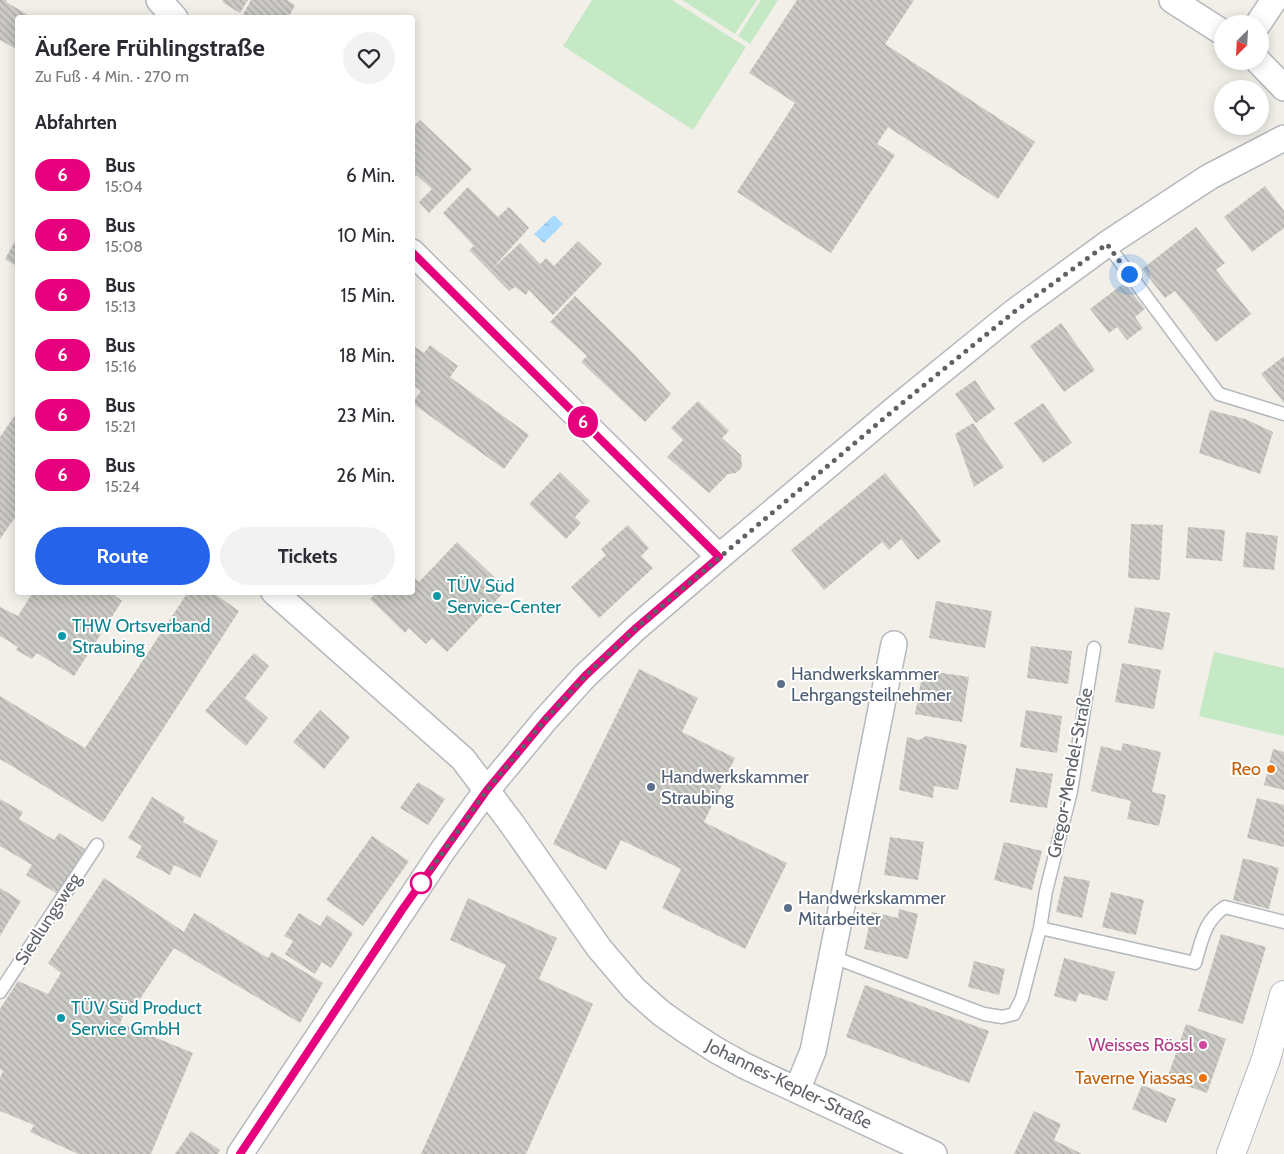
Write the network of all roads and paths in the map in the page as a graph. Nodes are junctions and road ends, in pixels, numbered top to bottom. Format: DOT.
graph roads {
  1 [pos="159,0"];
  2 [pos="1172,0"];
  3 [pos="1274,0"];
  4 [pos="172,15"];
  5 [pos="1264,15"];
  6 [pos="1214,27"];
  7 [pos="1267,70"];
  8 [pos="1284,88"];
  9 [pos="1284,138"];
  10 [pos="1107,244"];
  11 [pos="415,255"];
  12 [pos="1284,414"];
  13 [pos="719,557"];
  14 [pos="277,595"];
  15 [pos="894,644"];
  16 [pos="1094,648"];
  17 [pos="487,790"];
  18 [pos="97,845"];
  19 [pos="1284,922"];
  20 [pos="1040,928"];
  21 [pos="833,957"];
  22 [pos="0,992"];
  23 [pos="1284,995"];
  24 [pos="797,1090"];
  25 [pos="240,1154"];
  26 [pos="934,1154"];
  27 [pos="1231,1154"];
  1 -- 4 [label="street"];
  2 -- 6 [label="street"];
  3 -- 5 [label="street"];
  7 -- 8 [label="street"];
  9 -- 10 [label="street"];
  10 -- 12 [label="lane"];
  10 -- 13 [label="street"];
  11 -- 13 [label="street"];
  13 -- 17 [label="street"];
  14 -- 17 [label="street, Johannes-Kepler-Straße"];
  15 -- 21 [label="street"];
  16 -- 20 [label="lane, Gregor-Mendel-Straße"];
  17 -- 24 [label="street, Johannes-Kepler-Straße"];
  17 -- 25 [label="street"];
  18 -- 22 [label="lane, Siedlungsweg"];
  19 -- 20 [label="lane"];
  20 -- 21 [label="lane, Gregor-Mendel-Straße"];
  21 -- 24 [label="street"];
  23 -- 27 [label="main road"];
  24 -- 26 [label="street, Johannes-Kepler-Straße"];
}
